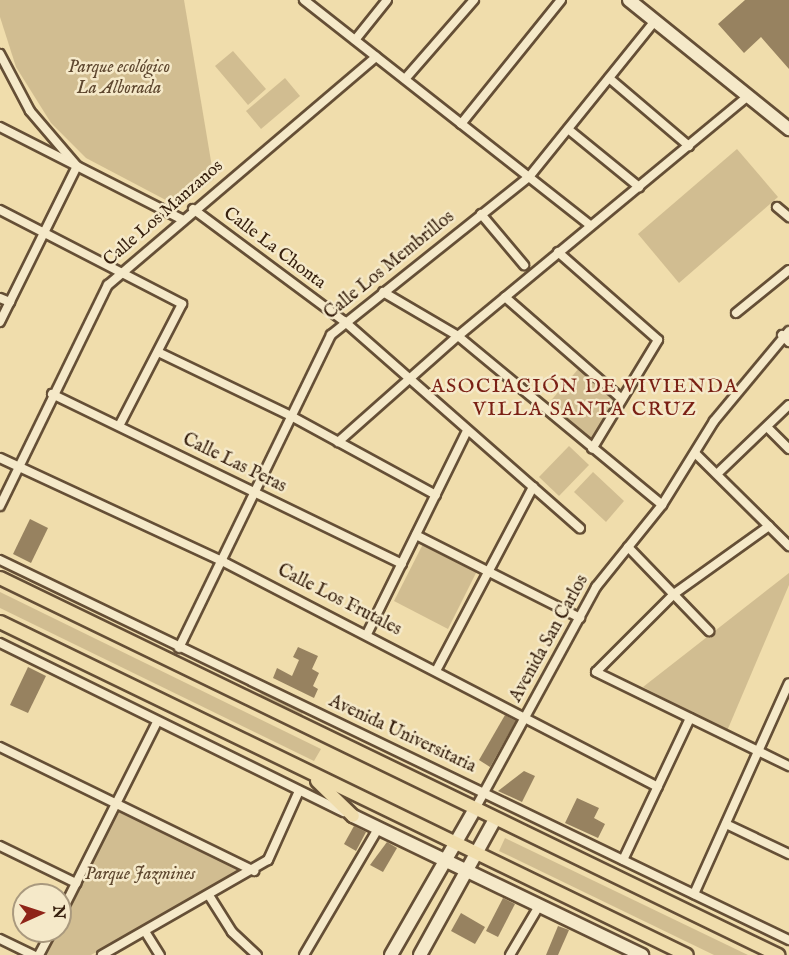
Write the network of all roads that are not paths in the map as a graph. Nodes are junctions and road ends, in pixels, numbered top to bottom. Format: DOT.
graph roads {
  1 [pos="304,0"];
  2 [pos="387,0"];
  3 [pos="474,0"];
  4 [pos="561,0"];
  5 [pos="629,0"];
  6 [pos="655,21"];
  7 [pos="355,40"];
  8 [pos="0,54"];
  9 [pos="376,57"];
  10 [pos="609,78"];
  11 [pos="405,79"];
  12 [pos="748,96"];
  13 [pos="461,124"];
  14 [pos="0,127"];
  15 [pos="568,129"];
  16 [pos="789,129"];
  17 [pos="688,146"];
  18 [pos="77,166"];
  19 [pos="529,177"];
  20 [pos="639,187"];
  21 [pos="777,207"];
  22 [pos="193,209"];
  23 [pos="0,210"];
  24 [pos="481,214"];
  25 [pos="789,217"];
  26 [pos="181,219"];
  27 [pos="591,225"];
  28 [pos="45,232"];
  29 [pos="558,252"];
  30 [pos="524,265"];
  31 [pos="789,270"];
  32 [pos="122,271"];
  33 [pos="383,291"];
  34 [pos="505,297"];
  35 [pos="0,298"];
  36 [pos="10,302"];
  37 [pos="736,313"];
  38 [pos="344,321"];
  39 [pos="0,322"];
  40 [pos="785,333"];
  41 [pos="458,336"];
  42 [pos="789,342"];
  43 [pos="158,352"];
  44 [pos="409,379"];
  45 [pos="52,394"];
  46 [pos="622,399"];
  47 [pos="789,405"];
  48 [pos="291,416"];
  49 [pos="119,426"];
  50 [pos="767,427"];
  51 [pos="467,431"];
  52 [pos="338,442"];
  53 [pos="592,449"];
  54 [pos="789,449"];
  55 [pos="696,454"];
  56 [pos="0,458"];
  57 [pos="18,466"];
  58 [pos="718,473"];
  59 [pos="534,487"];
  60 [pos="254,492"];
  61 [pos="436,495"];
  62 [pos="662,505"];
  63 [pos="0,506"];
  64 [pos="769,526"];
  65 [pos="580,528"];
  66 [pos="416,536"];
  67 [pos="789,546"];
  68 [pos="628,547"];
  69 [pos="0,560"];
  70 [pos="220,560"];
  71 [pos="402,564"];
  72 [pos="488,573"];
  73 [pos="0,578"];
  74 [pos="674,594"];
  75 [pos="579,618"];
  76 [pos="0,622"];
  77 [pos="709,631"];
  78 [pos="367,634"];
  79 [pos="0,643"];
  80 [pos="179,648"];
  81 [pos="437,669"];
  82 [pos="789,683"];
  83 [pos="528,716"];
  84 [pos="690,718"];
  85 [pos="157,722"];
  86 [pos="0,747"];
  87 [pos="759,751"];
  88 [pos="789,766"];
  89 [pos="307,772"];
  90 [pos="658,787"];
  91 [pos="299,790"];
  92 [pos="484,794"];
  93 [pos="116,804"];
  94 [pos="503,804"];
  95 [pos="475,809"];
  96 [pos="353,816"];
  97 [pos="495,819"];
  98 [pos="726,824"];
  99 [pos="378,829"];
  100 [pos="456,843"];
  101 [pos="0,846"];
  102 [pos="478,854"];
  103 [pos="789,854"];
  104 [pos="623,860"];
  105 [pos="446,861"];
  106 [pos="254,871"];
  107 [pos="469,872"];
  108 [pos="76,883"];
  109 [pos="72,891"];
  110 [pos="694,894"];
  111 [pos="210,897"];
  112 [pos="539,906"];
  113 [pos="146,933"];
  114 [pos="0,939"];
  115 [pos="789,940"];
  116 [pos="33,955"];
  117 [pos="102,955"];
  118 [pos="160,955"];
  119 [pos="257,955"];
  120 [pos="304,955"];
  121 [pos="391,955"];
  122 [pos="420,955"];
  123 [pos="510,955"];
  124 [pos="642,955"];
  125 [pos="687,955"];
  126 [pos="778,955"];
  1 -- 7 [label="street"];
  2 -- 7 [label="street"];
  3 -- 11 [label="street"];
  4 -- 13 [label="street"];
  5 -- 6 [label="street"];
  6 -- 10 [label="street, Calle Los Membrillos"];
  6 -- 12 [label="street"];
  7 -- 9 [label="street"];
  8 -- 18 [label="street"];
  9 -- 11 [label="street"];
  9 -- 22 [label="street, Calle Los Manzanos"];
  10 -- 15 [label="street, Calle Los Membrillos"];
  10 -- 17 [label="street"];
  11 -- 13 [label="street"];
  12 -- 16 [label="street"];
  12 -- 17 [label="street"];
  13 -- 19 [label="street"];
  14 -- 18 [label="street"];
  15 -- 19 [label="street, Calle Los Membrillos"];
  15 -- 20 [label="street"];
  17 -- 20 [label="street"];
  18 -- 26 [label="street"];
  18 -- 28 [label="street"];
  19 -- 24 [label="street, Calle Los Membrillos"];
  19 -- 27 [label="street"];
  20 -- 27 [label="street"];
  21 -- 25 [label="street"];
  22 -- 26 [label="street, Calle Los Manzanos"];
  22 -- 38 [label="street, Calle La Chonta"];
  23 -- 28 [label="street"];
  24 -- 30 [label="street"];
  24 -- 33 [label="street, Calle Los Membrillos"];
  26 -- 32 [label="street, Calle Los Manzanos"];
  27 -- 29 [label="street"];
  28 -- 32 [label="street"];
  28 -- 36 [label="street"];
  29 -- 34 [label="street"];
  29 -- 46 [label="street"];
  31 -- 37 [label="street"];
  32 -- 43 [label="street"];
  32 -- 45 [label="street, Calle Los Manzanos"];
  33 -- 38 [label="street, Calle Los Membrillos"];
  33 -- 41 [label="street"];
  34 -- 41 [label="street"];
  34 -- 46 [label="street"];
  35 -- 36 [label="street"];
  36 -- 39 [label="street"];
  38 -- 44 [label="street, Calle La Chonta"];
  38 -- 48 [label="street, Calle Los Membrillos"];
  40 -- 42 [label="street"];
  40 -- 55 [label="street, Avenida San Carlos"];
  41 -- 44 [label="street"];
  41 -- 53 [label="street"];
  43 -- 48 [label="street"];
  43 -- 49 [label="street"];
  44 -- 51 [label="street, Calle La Chonta"];
  44 -- 52 [label="street"];
  45 -- 49 [label="street, Calle Las Peras"];
  45 -- 57 [label="street, Calle Los Manzanos"];
  46 -- 53 [label="street"];
  47 -- 50 [label="street"];
  48 -- 52 [label="street"];
  48 -- 60 [label="street, Calle Los Membrillos"];
  49 -- 60 [label="street, Calle Las Peras"];
  50 -- 54 [label="street"];
  50 -- 58 [label="street"];
  51 -- 59 [label="street, Calle La Chonta"];
  51 -- 61 [label="street"];
  52 -- 61 [label="street"];
  53 -- 62 [label="street"];
  55 -- 58 [label="street"];
  55 -- 62 [label="street, Avenida San Carlos"];
  56 -- 57 [label="street, Calle Los Frutales"];
  57 -- 63 [label="street, Calle Los Manzanos"];
  57 -- 70 [label="street, Calle Los Frutales"];
  58 -- 64 [label="street"];
  59 -- 65 [label="street, Calle La Chonta"];
  59 -- 72 [label="street"];
  60 -- 70 [label="street, Calle Los Membrillos"];
  60 -- 71 [label="street, Calle Las Peras"];
  61 -- 66 [label="street"];
  62 -- 68 [label="street, Avenida San Carlos"];
  64 -- 67 [label="street"];
  64 -- 74 [label="street"];
  66 -- 71 [label="street"];
  66 -- 72 [label="street"];
  68 -- 74 [label="street"];
  68 -- 75 [label="street, Avenida San Carlos"];
  69 -- 80 [label="street, Avenida Universitaria"];
  70 -- 78 [label="street, Calle Los Frutales"];
  70 -- 80 [label="street, Calle Los Membrillos"];
  71 -- 78 [label="street"];
  72 -- 75 [label="street"];
  72 -- 81 [label="street"];
  73 -- 95 [label="main road, Avenida Universitaria"];
  74 -- 77 [label="street"];
  74 -- 84 [label="street"];
  75 -- 83 [label="street, Avenida San Carlos"];
  76 -- 89 [label="main road"];
  78 -- 81 [label="street, Calle Los Frutales"];
  79 -- 85 [label="street"];
  80 -- 92 [label="street, Avenida Universitaria"];
  81 -- 83 [label="street, Calle Los Frutales"];
  82 -- 87 [label="street"];
  83 -- 90 [label="street, Calle Los Frutales"];
  83 -- 92 [label="street, Avenida San Carlos"];
  84 -- 87 [label="street"];
  84 -- 90 [label="street"];
  85 -- 91 [label="street"];
  85 -- 93 [label="street"];
  86 -- 93 [label="street"];
  87 -- 88 [label="street"];
  87 -- 98 [label="street"];
  89 -- 96 [label="main road"];
  89 -- 100 [label="main road"];
  90 -- 104 [label="street"];
  91 -- 96 [label="street"];
  91 -- 106 [label="street"];
  92 -- 94 [label="street, Avenida Universitaria"];
  92 -- 95 [label="street, Avenida San Carlos"];
  93 -- 106 [label="street"];
  93 -- 108 [label="street"];
  94 -- 97 [label="street"];
  94 -- 104 [label="street, Avenida Universitaria"];
  95 -- 97 [label="main road, Avenida Universitaria"];
  95 -- 100 [label="street, Avenida San Carlos"];
  96 -- 99 [label="street"];
  97 -- 102 [label="street"];
  97 -- 126 [label="main road, Avenida Universitaria"];
  98 -- 103 [label="street"];
  98 -- 110 [label="street"];
  99 -- 105 [label="street"];
  99 -- 120 [label="street"];
  100 -- 102 [label="main road"];
  100 -- 105 [label="street, Avenida San Carlos"];
  101 -- 108 [label="street"];
  102 -- 107 [label="street"];
  102 -- 125 [label="main road"];
  104 -- 110 [label="street, Avenida Universitaria"];
  105 -- 107 [label="street"];
  105 -- 121 [label="street, Avenida San Carlos"];
  106 -- 111 [label="street"];
  107 -- 112 [label="street"];
  107 -- 122 [label="street"];
  108 -- 109 [label="street"];
  110 -- 115 [label="street, Avenida Universitaria"];
  111 -- 113 [label="street"];
  111 -- 119 [label="street"];
  112 -- 123 [label="street"];
  112 -- 124 [label="street"];
  113 -- 117 [label="street"];
  113 -- 118 [label="street"];
  114 -- 116 [label="street"];
}
